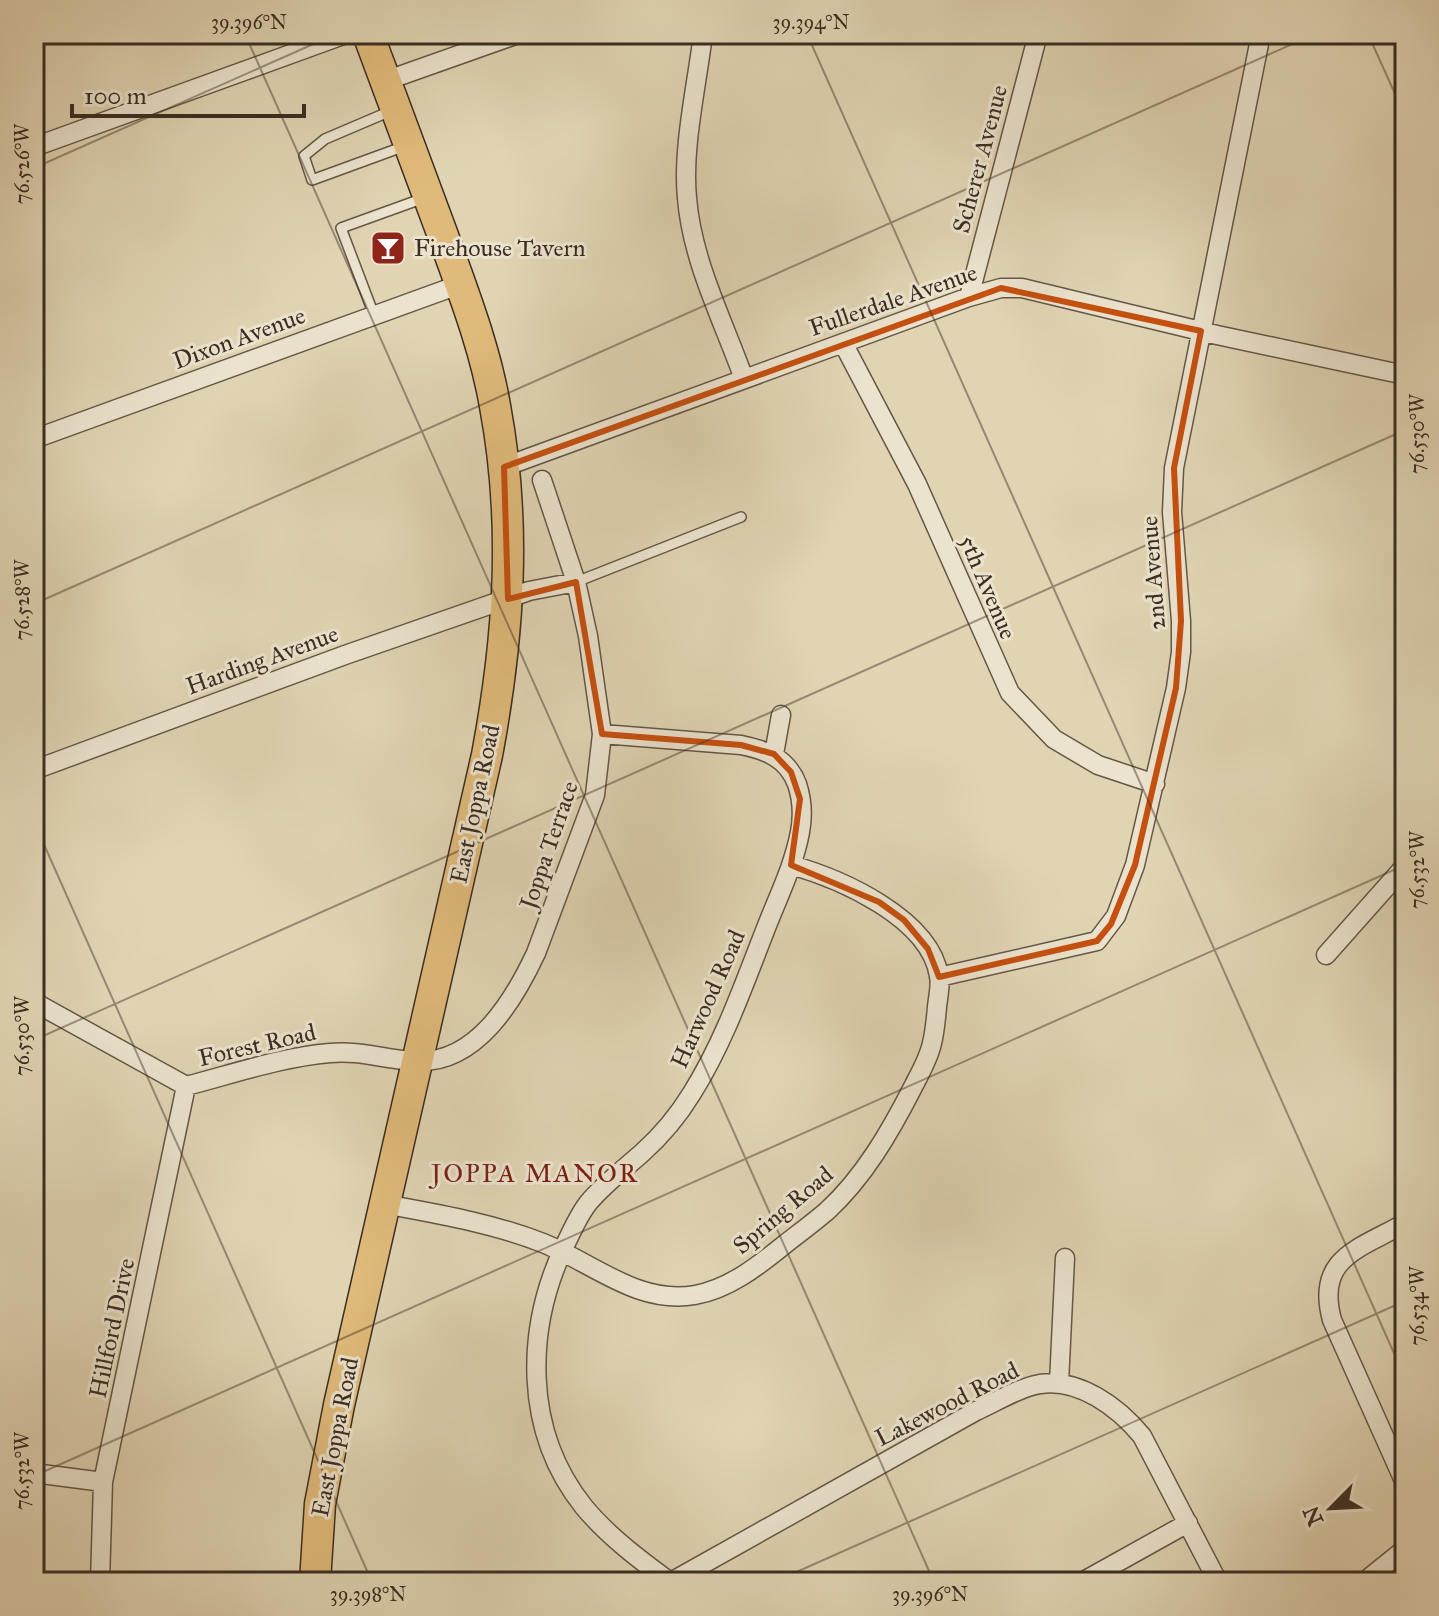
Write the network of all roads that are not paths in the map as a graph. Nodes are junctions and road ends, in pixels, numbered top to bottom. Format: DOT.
graph roads {
  1 [pos="346,34"];
  2 [pos="368,34"];
  3 [pos="518,34"];
  4 [pos="703,34"];
  5 [pos="1038,34"];
  6 [pos="1261,34"];
  7 [pos="391,95"];
  8 [pos="409,145"];
  9 [pos="34,147"];
  10 [pos="428,197"];
  11 [pos="461,284"];
  12 [pos="969,297"];
  13 [pos="374,315"];
  14 [pos="1201,331"];
  15 [pos="843,343"];
  16 [pos="1405,375"];
  17 [pos="744,379"];
  18 [pos="34,439"];
  19 [pos="504,467"];
  20 [pos="542,480"];
  21 [pos="741,517"];
  22 [pos="576,582"];
  23 [pos="508,599"];
  24 [pos="781,715"];
  25 [pos="602,734"];
  26 [pos="774,754"];
  27 [pos="34,770"];
  28 [pos="1155,784"];
  29 [pos="791,865"];
  30 [pos="1405,866"];
  31 [pos="1326,955"];
  32 [pos="939,977"];
  33 [pos="34,1002"];
  34 [pos="417,1062"];
  35 [pos="186,1086"];
  36 [pos="384,1204"];
  37 [pos="1405,1223"];
  38 [pos="562,1252"];
  39 [pos="1065,1258"];
  40 [pos="1059,1383"];
  41 [pos="34,1473"];
  42 [pos="103,1482"];
  43 [pos="1405,1483"];
  44 [pos="1188,1523"];
  45 [pos="1405,1549"];
  46 [pos="100,1582"];
  47 [pos="315,1582"];
  48 [pos="670,1582"];
  49 [pos="1082,1582"];
  50 [pos="1218,1582"];
  51 [pos="1364,1582"];
  1 -- 9 [label="street"];
  2 -- 7 [label="main road, East Joppa Road"];
  3 -- 7 [label="street"];
  4 -- 17 [label="street"];
  5 -- 12 [label="street, Scherer Avenue"];
  6 -- 14 [label="street, 2nd Avenue"];
  7 -- 8 [label="main road, East Joppa Road"];
  7 -- 8 [label="lane"];
  8 -- 10 [label="main road, East Joppa Road"];
  10 -- 11 [label="main road, East Joppa Road"];
  10 -- 13 [label="lane"];
  11 -- 13 [label="street, Dixon Avenue"];
  11 -- 19 [label="main road, East Joppa Road"];
  12 -- 14 [label="street, Fullerdale Avenue"];
  12 -- 15 [label="street, Fullerdale Avenue"];
  13 -- 18 [label="street, Dixon Avenue"];
  14 -- 16 [label="street, Fullerdale Avenue"];
  14 -- 28 [label="street, 2nd Avenue"];
  15 -- 17 [label="street, Fullerdale Avenue"];
  15 -- 28 [label="street, 5th Avenue"];
  17 -- 19 [label="street, Fullerdale Avenue"];
  19 -- 23 [label="main road, East Joppa Road"];
  20 -- 22 [label="street, Joppa Terrace"];
  21 -- 22 [label="lane"];
  22 -- 23 [label="street"];
  22 -- 25 [label="street, Joppa Terrace"];
  23 -- 27 [label="street, Harding Avenue"];
  23 -- 34 [label="main road, East Joppa Road"];
  24 -- 26 [label="street"];
  25 -- 26 [label="street"];
  25 -- 34 [label="street, Joppa Terrace"];
  26 -- 29 [label="street"];
  28 -- 32 [label="street, 2nd Avenue"];
  29 -- 32 [label="street"];
  29 -- 38 [label="street, Harwood Road"];
  30 -- 31 [label="street"];
  32 -- 38 [label="street, Spring Road"];
  33 -- 35 [label="street, Forest Road"];
  34 -- 35 [label="street, Forest Road"];
  34 -- 36 [label="main road, East Joppa Road"];
  35 -- 42 [label="street, Hillford Drive"];
  36 -- 38 [label="street, Spring Road"];
  36 -- 47 [label="main road, East Joppa Road"];
  37 -- 43 [label="street"];
  38 -- 48 [label="street, Harwood Road"];
  39 -- 40 [label="street"];
  40 -- 44 [label="street, Lakewood Road"];
  40 -- 48 [label="street, Lakewood Road"];
  41 -- 42 [label="street"];
  42 -- 46 [label="street, Hillford Drive"];
  44 -- 49 [label="street"];
  44 -- 50 [label="street, Lakewood Road"];
  45 -- 51 [label="street"];
}
